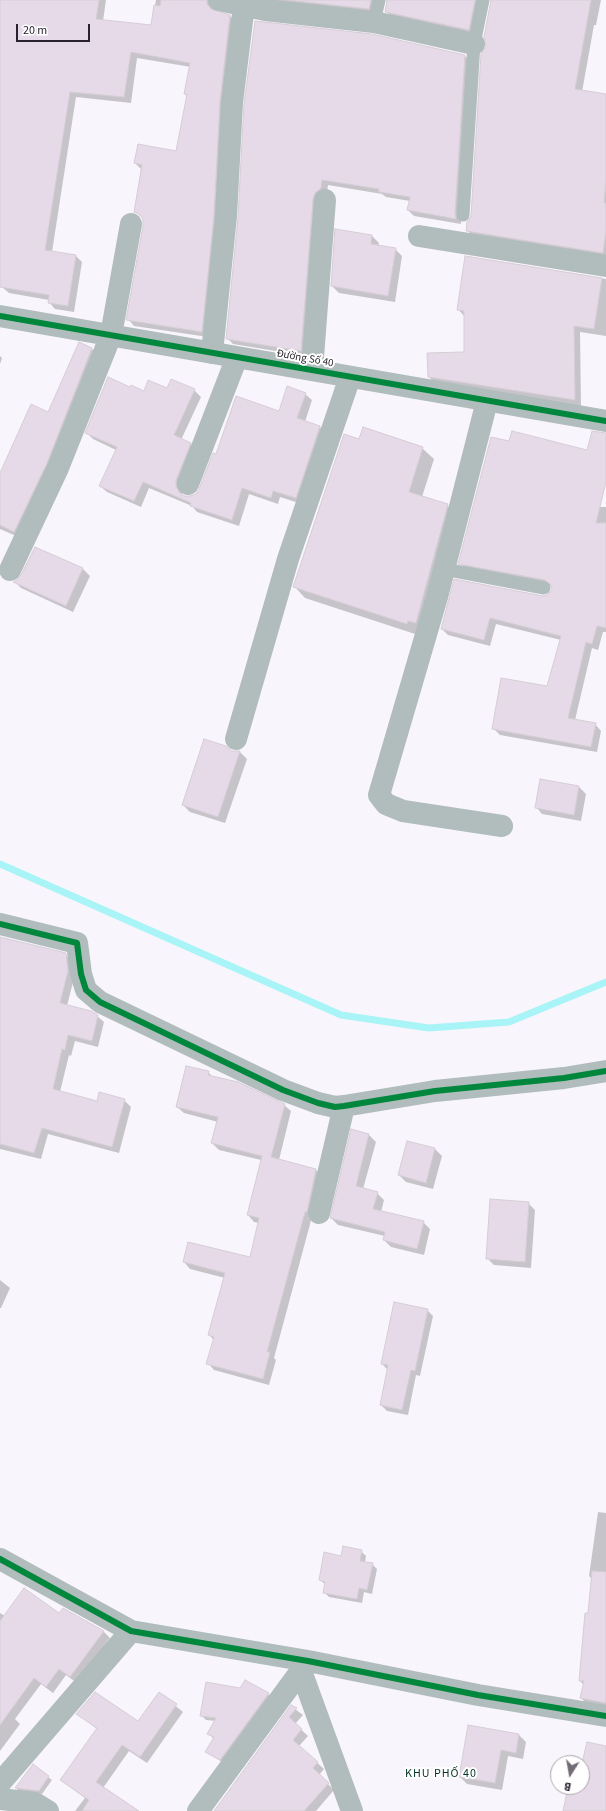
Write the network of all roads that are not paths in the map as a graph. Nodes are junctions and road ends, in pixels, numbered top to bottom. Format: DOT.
graph roads {
  1 [pos="219,0"];
  2 [pos="379,0"];
  3 [pos="483,0"];
  4 [pos="258,5"];
  5 [pos="374,22"];
  6 [pos="474,44"];
  7 [pos="325,200"];
  8 [pos="463,215"];
  9 [pos="131,224"];
  10 [pos="419,236"];
  11 [pos="606,266"];
  12 [pos="0,316"];
  13 [pos="111,335"];
  14 [pos="212,353"];
  15 [pos="237,357"];
  16 [pos="312,370"];
  17 [pos="350,377"];
  18 [pos="487,400"];
  19 [pos="606,421"];
  20 [pos="188,484"];
  21 [pos="444,569"];
  22 [pos="10,570"];
  23 [pos="544,588"];
  24 [pos="236,739"];
  25 [pos="502,826"];
  26 [pos="0,924"];
  27 [pos="606,1071"];
  28 [pos="344,1106"];
  29 [pos="319,1213"];
  30 [pos="1,1562"];
  31 [pos="131,1631"];
  32 [pos="304,1666"];
  33 [pos="606,1716"];
  34 [pos="0,1783"];
  35 [pos="0,1799"];
  36 [pos="48,1811"];
  37 [pos="198,1811"];
  38 [pos="352,1811"];
  1 -- 4 [label="street"];
  2 -- 5 [label="lane"];
  3 -- 6 [label="lane"];
  4 -- 5 [label="street"];
  4 -- 14 [label="street"];
  5 -- 6 [label="street"];
  6 -- 8 [label="lane"];
  7 -- 16 [label="street"];
  9 -- 13 [label="street"];
  10 -- 11 [label="street"];
  12 -- 13 [label="street, Đường Số 40"];
  13 -- 14 [label="street, Đường Số 40"];
  13 -- 22 [label="street"];
  14 -- 15 [label="street, Đường Số 40"];
  15 -- 16 [label="street, Đường Số 40"];
  15 -- 20 [label="street"];
  16 -- 17 [label="street, Đường Số 40"];
  17 -- 18 [label="street, Đường Số 40"];
  17 -- 24 [label="street"];
  18 -- 19 [label="street, Đường Số 40"];
  18 -- 21 [label="street"];
  21 -- 23 [label="lane"];
  21 -- 25 [label="street"];
  26 -- 28 [label="street"];
  27 -- 28 [label="street"];
  28 -- 29 [label="street"];
  30 -- 31 [label="street"];
  31 -- 32 [label="street"];
  31 -- 34 [label="street"];
  32 -- 33 [label="street"];
  32 -- 37 [label="street"];
  32 -- 38 [label="street"];
  35 -- 36 [label="street"];
}
